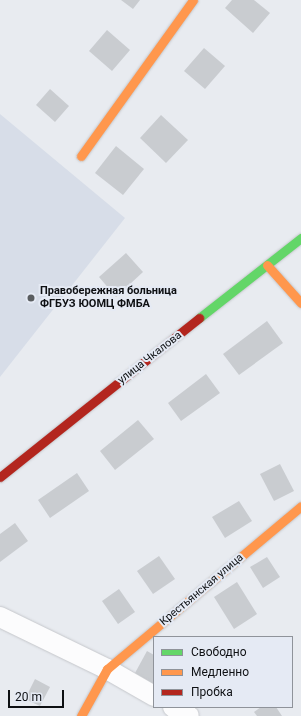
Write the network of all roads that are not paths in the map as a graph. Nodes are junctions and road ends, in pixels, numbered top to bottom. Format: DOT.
graph roads {
  1 [pos="193,0"];
  2 [pos="81,156"];
  3 [pos="301,238"];
  4 [pos="267,265"];
  5 [pos="301,303"];
  6 [pos="0,477"];
  7 [pos="301,506"];
  8 [pos="0,617"];
  9 [pos="107,669"];
  10 [pos="153,695"];
  11 [pos="175,708"];
  12 [pos="81,716"];
  13 [pos="189,716"];
  1 -- 2 [label="street"];
  3 -- 4 [label="street, улица Чкалова"];
  4 -- 5 [label="street"];
  4 -- 6 [label="street, улица Чкалова"];
  7 -- 9 [label="street, Крестьянская улица"];
  8 -- 9 [label="street"];
  9 -- 10 [label="street"];
  9 -- 12 [label="street, Крестьянская улица"];
  11 -- 13 [label="street"];
}
